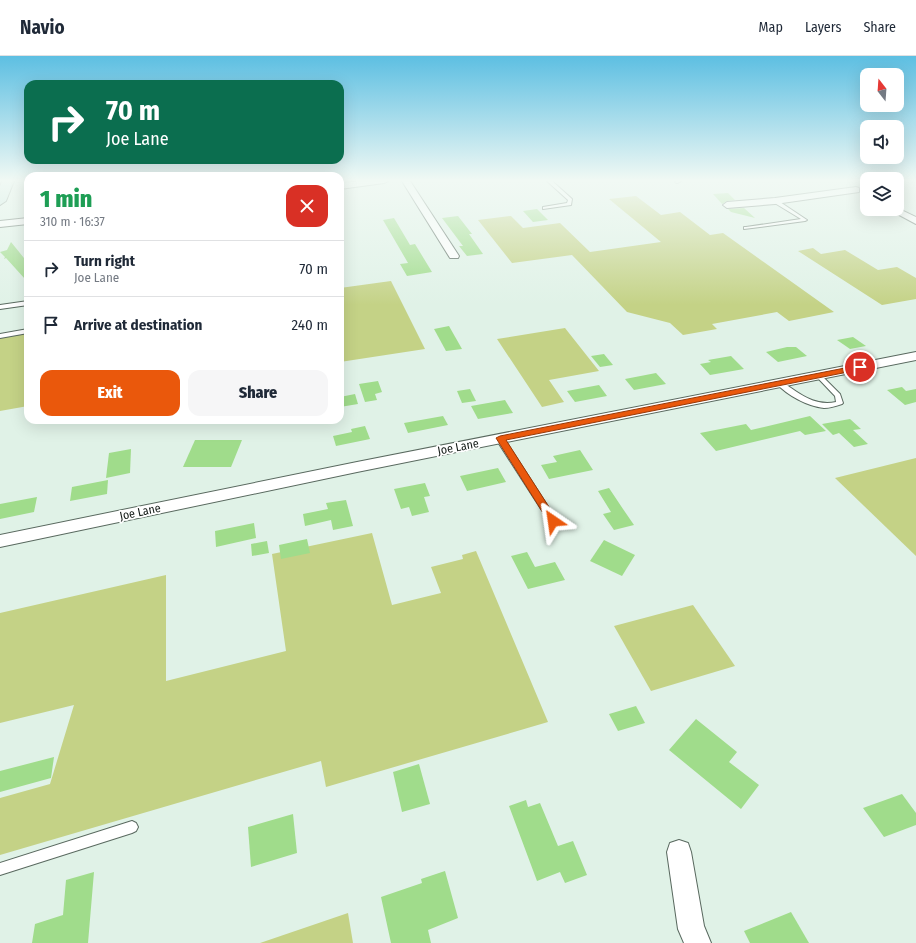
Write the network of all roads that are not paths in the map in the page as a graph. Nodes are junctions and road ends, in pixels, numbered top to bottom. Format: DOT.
graph roads {
  1 [pos="15,222"];
  2 [pos="432,222"];
  3 [pos="787,222"];
  4 [pos="0,224"];
  5 [pos="746,228"];
  6 [pos="454,256"];
  7 [pos="24,304"];
  8 [pos="0,307"];
  9 [pos="24,332"];
  10 [pos="0,336"];
  11 [pos="916,356"];
  12 [pos="818,375"];
  13 [pos="778,383"];
  14 [pos="500,438"];
  15 [pos="553,521"];
  16 [pos="0,541"];
  17 [pos="132,827"];
  18 [pos="679,852"];
  19 [pos="0,869"];
  20 [pos="698,943"];
  1 -- 4 [label="street"];
  2 -- 6 [label="street"];
  3 -- 5 [label="lane"];
  7 -- 8 [label="lane"];
  9 -- 10 [label="lane"];
  11 -- 12 [label="street, Joe Lane"];
  12 -- 13 [label="street, Joe Lane"];
  12 -- 13 [label="lane"];
  13 -- 14 [label="street, Joe Lane"];
  14 -- 15 [label="lane"];
  14 -- 16 [label="street, Joe Lane"];
  17 -- 19 [label="lane"];
  18 -- 20 [label="street"];
}
